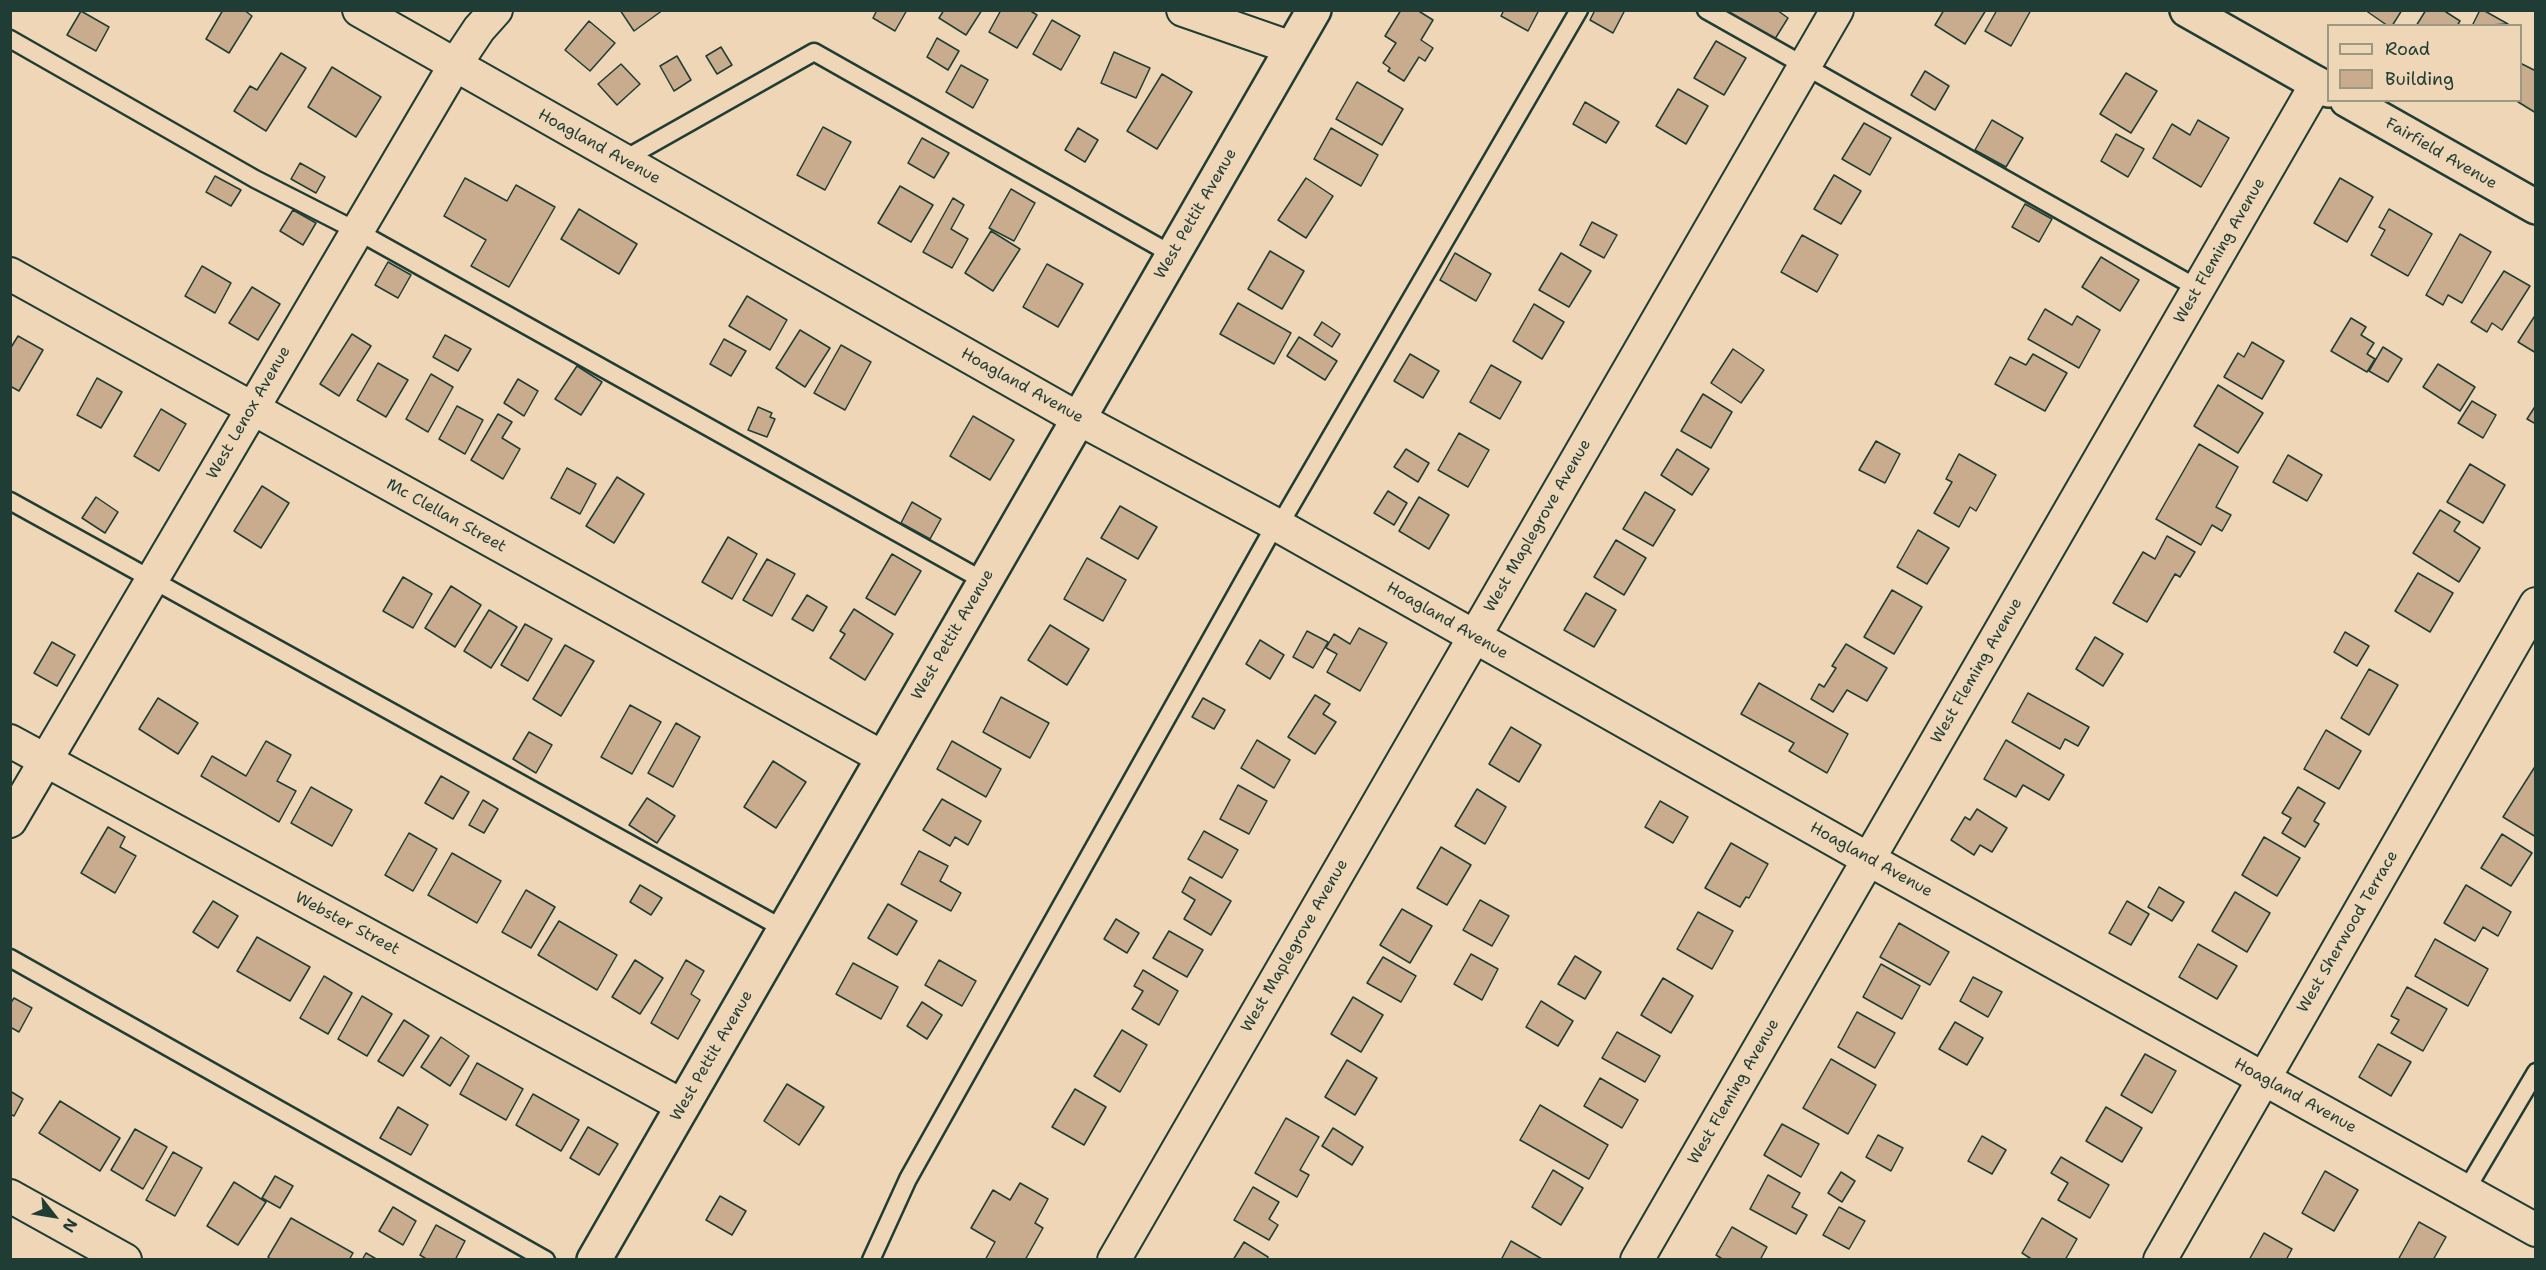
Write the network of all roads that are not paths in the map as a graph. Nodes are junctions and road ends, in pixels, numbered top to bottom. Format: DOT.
graph roads {
  1 [pos="360,10"];
  2 [pos="496,10"];
  3 [pos="1183,10"];
  4 [pos="1314,10"];
  5 [pos="1579,10"];
  6 [pos="1706,10"];
  7 [pos="1837,10"];
  8 [pos="2187,10"];
  9 [pos="10,39"];
  10 [pos="1292,48"];
  11 [pos="455,65"];
  12 [pos="1804,66"];
  13 [pos="2323,87"];
  14 [pos="2351,102"];
  15 [pos="623,160"];
  16 [pos="2535,207"];
  17 [pos="357,231"];
  18 [pos="1173,255"];
  19 [pos="10,274"];
  20 [pos="2199,289"];
  21 [pos="252,409"];
  22 [pos="1079,419"];
  23 [pos="10,501"];
  24 [pos="1279,526"];
  25 [pos="152,579"];
  26 [pos="984,581"];
  27 [pos="2535,604"];
  28 [pos="1474,637"];
  29 [pos="10,741"];
  30 [pos="882,757"];
  31 [pos="45,760"];
  32 [pos="10,821"];
  33 [pos="1868,859"];
  34 [pos="784,929"];
  35 [pos="10,958"];
  36 [pos="2535,1072"];
  37 [pos="2264,1079"];
  38 [pos="683,1106"];
  39 [pos="2465,1192"];
  40 [pos="10,1196"];
  41 [pos="2535,1230"];
  42 [pos="125,1260"];
  43 [pos="546,1260"];
  44 [pos="594,1260"];
  45 [pos="871,1260"];
  46 [pos="1114,1260"];
  47 [pos="1637,1260"];
  48 [pos="2160,1260"];
  1 -- 11 [label="street, Hoagland Avenue"];
  2 -- 11 [label="street, West Lenox Avenue"];
  3 -- 10 [label="street"];
  4 -- 10 [label="street, West Pettit Avenue"];
  5 -- 24 [label="lane"];
  6 -- 12 [label="lane"];
  7 -- 12 [label="street, West Maplegrove Avenue"];
  8 -- 13 [label="street"];
  9 -- 17 [label="lane"];
  10 -- 18 [label="street, West Pettit Avenue"];
  11 -- 15 [label="street, Hoagland Avenue"];
  11 -- 17 [label="street, West Lenox Avenue"];
  12 -- 20 [label="lane"];
  12 -- 28 [label="street, West Maplegrove Avenue"];
  13 -- 20 [label="street, West Fleming Avenue"];
  14 -- 16 [label="street, Fairfield Avenue"];
  15 -- 18 [label="lane"];
  15 -- 22 [label="street, Hoagland Avenue"];
  17 -- 21 [label="street, West Lenox Avenue"];
  17 -- 26 [label="lane"];
  18 -- 22 [label="street, West Pettit Avenue"];
  19 -- 21 [label="street, Mc Clellan Street"];
  20 -- 33 [label="street, West Fleming Avenue"];
  21 -- 25 [label="street, West Lenox Avenue"];
  21 -- 30 [label="street, Mc Clellan Street"];
  22 -- 24 [label="street, Hoagland Avenue"];
  22 -- 26 [label="street, West Pettit Avenue"];
  23 -- 25 [label="lane"];
  24 -- 28 [label="street, Hoagland Avenue"];
  24 -- 45 [label="lane"];
  25 -- 31 [label="street, West Lenox Avenue"];
  25 -- 34 [label="lane"];
  26 -- 30 [label="street, West Pettit Avenue"];
  27 -- 37 [label="street, West Sherwood Terrace"];
  28 -- 33 [label="street, Hoagland Avenue"];
  28 -- 46 [label="street, West Maplegrove Avenue"];
  29 -- 31 [label="street, Webster Street"];
  30 -- 34 [label="street, West Pettit Avenue"];
  31 -- 32 [label="street, West Lenox Avenue"];
  31 -- 38 [label="street, Webster Street"];
  33 -- 37 [label="street, Hoagland Avenue"];
  33 -- 47 [label="street, West Fleming Avenue"];
  34 -- 38 [label="street, West Pettit Avenue"];
  35 -- 43 [label="lane"];
  36 -- 39 [label="lane"];
  37 -- 39 [label="street, Hoagland Avenue"];
  37 -- 48 [label="street, West Sherwood Terrace"];
  38 -- 44 [label="street, West Pettit Avenue"];
  39 -- 41 [label="street, Hoagland Avenue"];
  40 -- 42 [label="street"];
}
